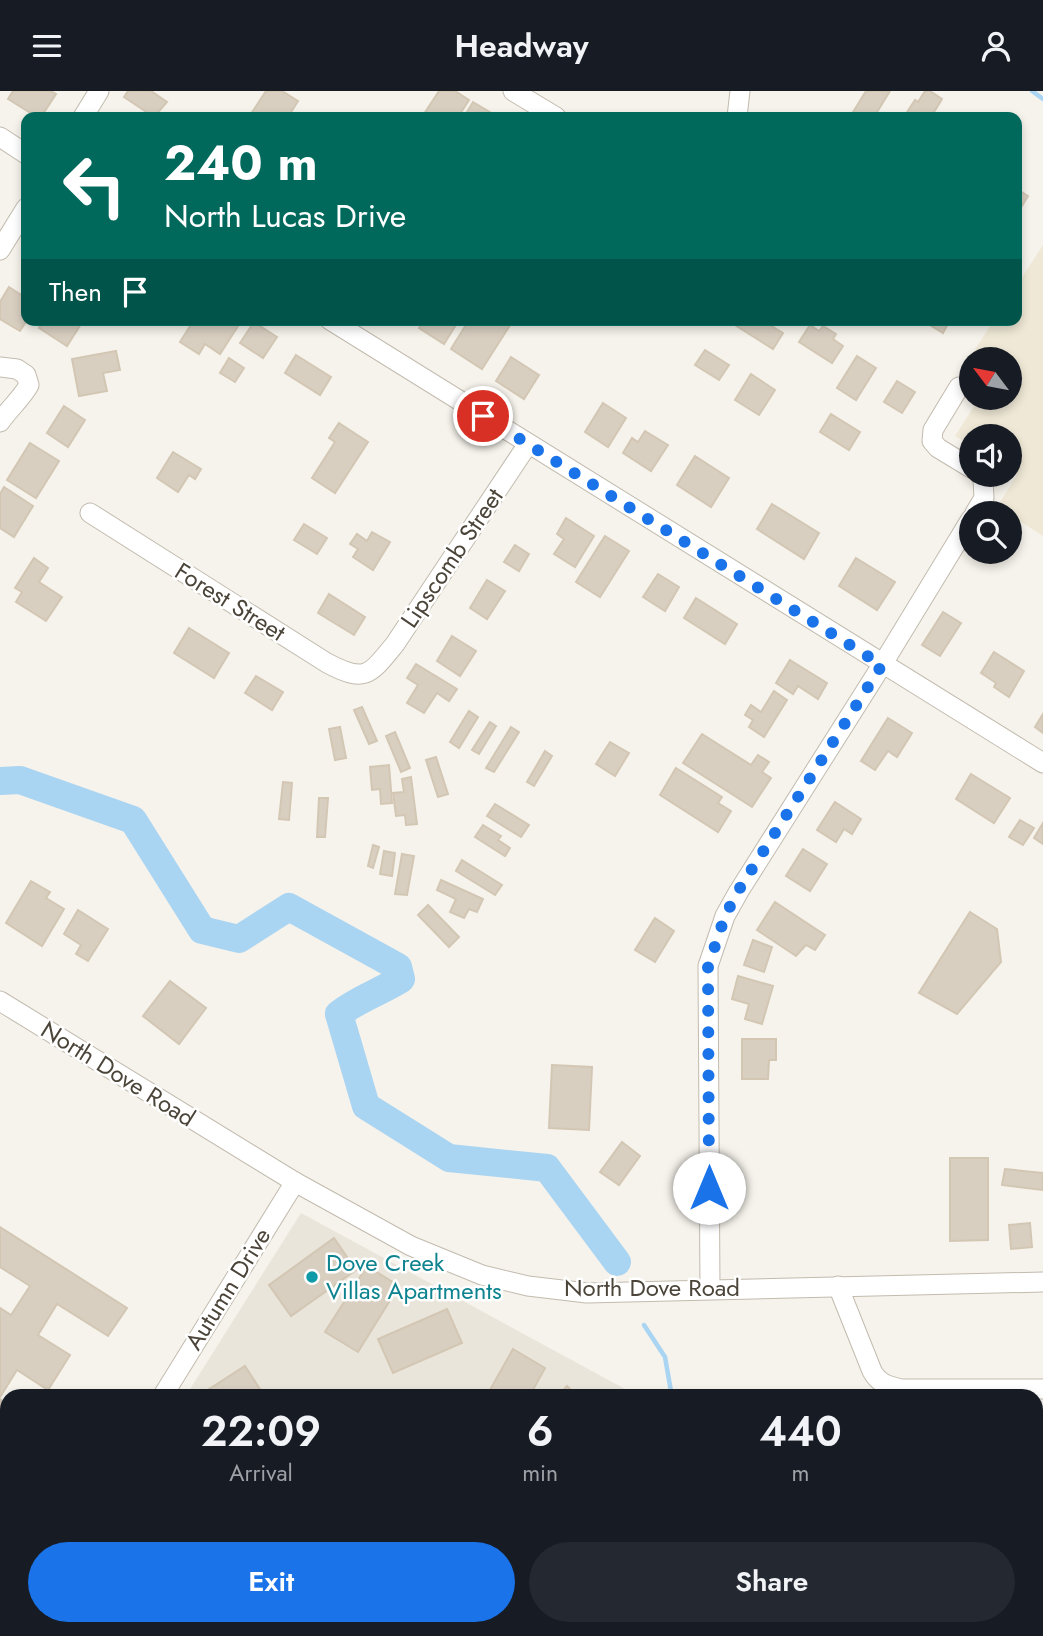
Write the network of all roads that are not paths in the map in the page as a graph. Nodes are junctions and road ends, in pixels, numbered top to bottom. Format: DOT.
graph roads {
  1 [pos="99,91"];
  2 [pos="513,91"];
  3 [pos="740,91"];
  4 [pos="86,112"];
  5 [pos="548,112"];
  6 [pos="738,112"];
  7 [pos="0,137"];
  8 [pos="21,151"];
  9 [pos="21,216"];
  10 [pos="0,250"];
  11 [pos="340,326"];
  12 [pos="0,367"];
  13 [pos="959,387"];
  14 [pos="0,422"];
  15 [pos="528,444"];
  16 [pos="959,461"];
  17 [pos="90,513"];
  18 [pos="959,539"];
  19 [pos="882,665"];
  20 [pos="372,668"];
  21 [pos="1043,763"];
  22 [pos="0,1000"];
  23 [pos="295,1182"];
  24 [pos="1043,1282"];
  25 [pos="838,1286"];
  26 [pos="710,1289"];
  27 [pos="167,1389"];
  28 [pos="1043,1389"];
  1 -- 4 [label="street"];
  2 -- 5 [label="street"];
  3 -- 6 [label="street"];
  7 -- 8 [label="street"];
  9 -- 10 [label="street"];
  11 -- 15 [label="street"];
  12 -- 14 [label="street"];
  13 -- 16 [label="street"];
  15 -- 19 [label="street"];
  15 -- 20 [label="street, Lipscomb Street"];
  17 -- 20 [label="street, Forest Street"];
  18 -- 19 [label="street"];
  19 -- 21 [label="street"];
  19 -- 26 [label="street"];
  22 -- 23 [label="street, North Dove Road"];
  23 -- 26 [label="street, North Dove Road"];
  23 -- 27 [label="street, Autumn Drive"];
  24 -- 25 [label="street, North Dove Road"];
  25 -- 26 [label="street, North Dove Road"];
  25 -- 28 [label="street"];
}
